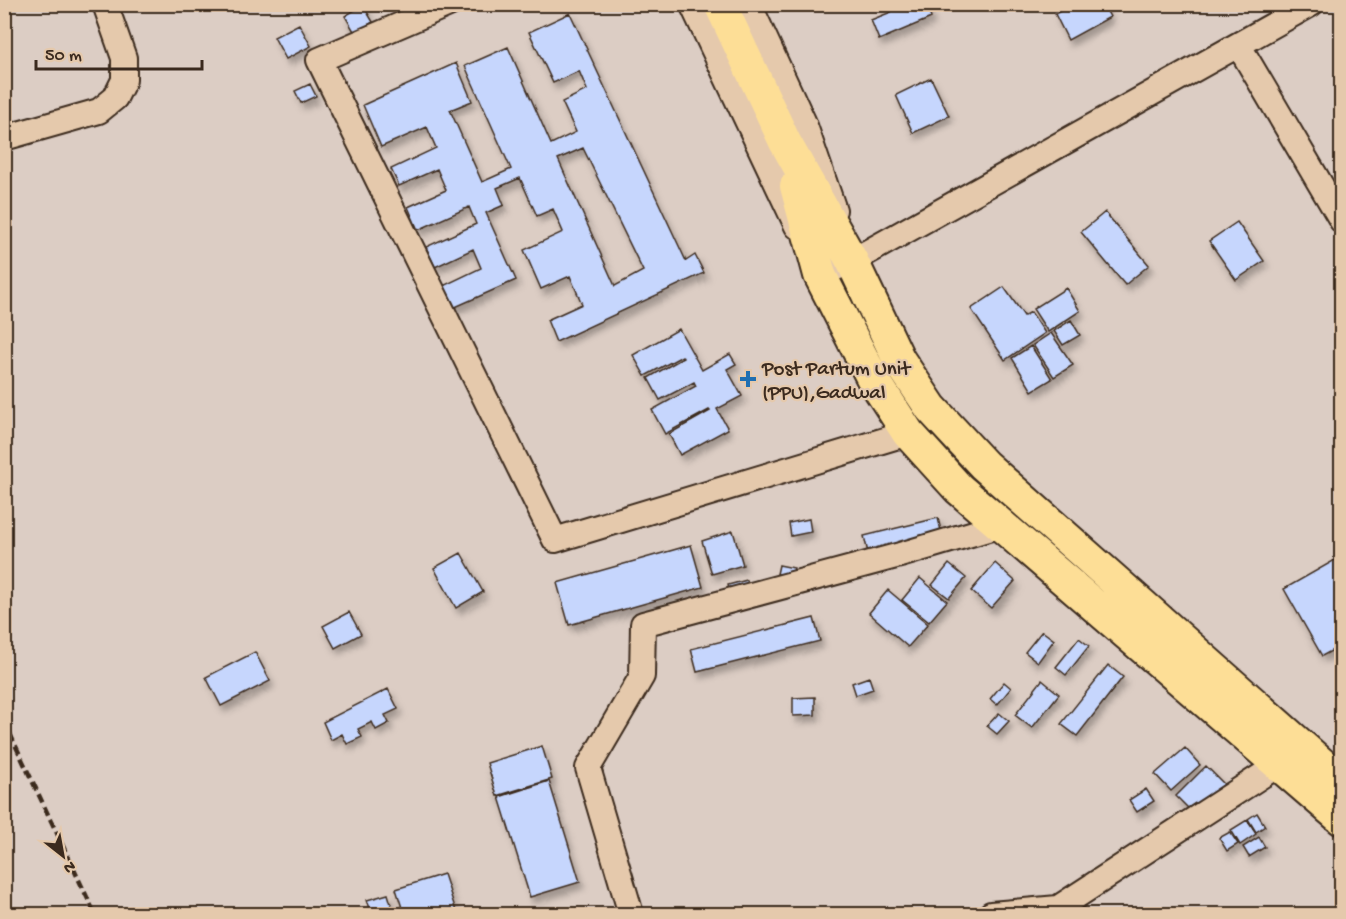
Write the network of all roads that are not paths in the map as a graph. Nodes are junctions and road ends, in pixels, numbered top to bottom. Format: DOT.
graph roads {
  1 [pos="105,4"];
  2 [pos="448,4"];
  3 [pos="692,4"];
  4 [pos="720,4"];
  5 [pos="749,4"];
  6 [pos="1311,4"];
  7 [pos="1239,46"];
  8 [pos="4,138"];
  9 [pos="785,142"];
  10 [pos="1341,221"];
  11 [pos="852,261"];
  12 [pos="820,275"];
  13 [pos="908,433"];
  14 [pos="1001,525"];
  15 [pos="1278,765"];
  16 [pos="1341,782"];
  17 [pos="1341,819"];
  18 [pos="632,915"];
  19 [pos="991,915"];
  1 -- 8 [label="street"];
  2 -- 13 [label="street"];
  3 -- 12 [label="street"];
  4 -- 9 [label="main road"];
  5 -- 11 [label="street"];
  6 -- 7 [label="street"];
  7 -- 10 [label="street"];
  7 -- 11 [label="street"];
  9 -- 11 [label="main road"];
  9 -- 12 [label="main road"];
  11 -- 12 [label="street"];
  11 -- 16 [label="main road"];
  12 -- 13 [label="main road"];
  13 -- 14 [label="main road"];
  14 -- 15 [label="main road"];
  14 -- 18 [label="street"];
  15 -- 17 [label="main road"];
  15 -- 19 [label="street"];
}
